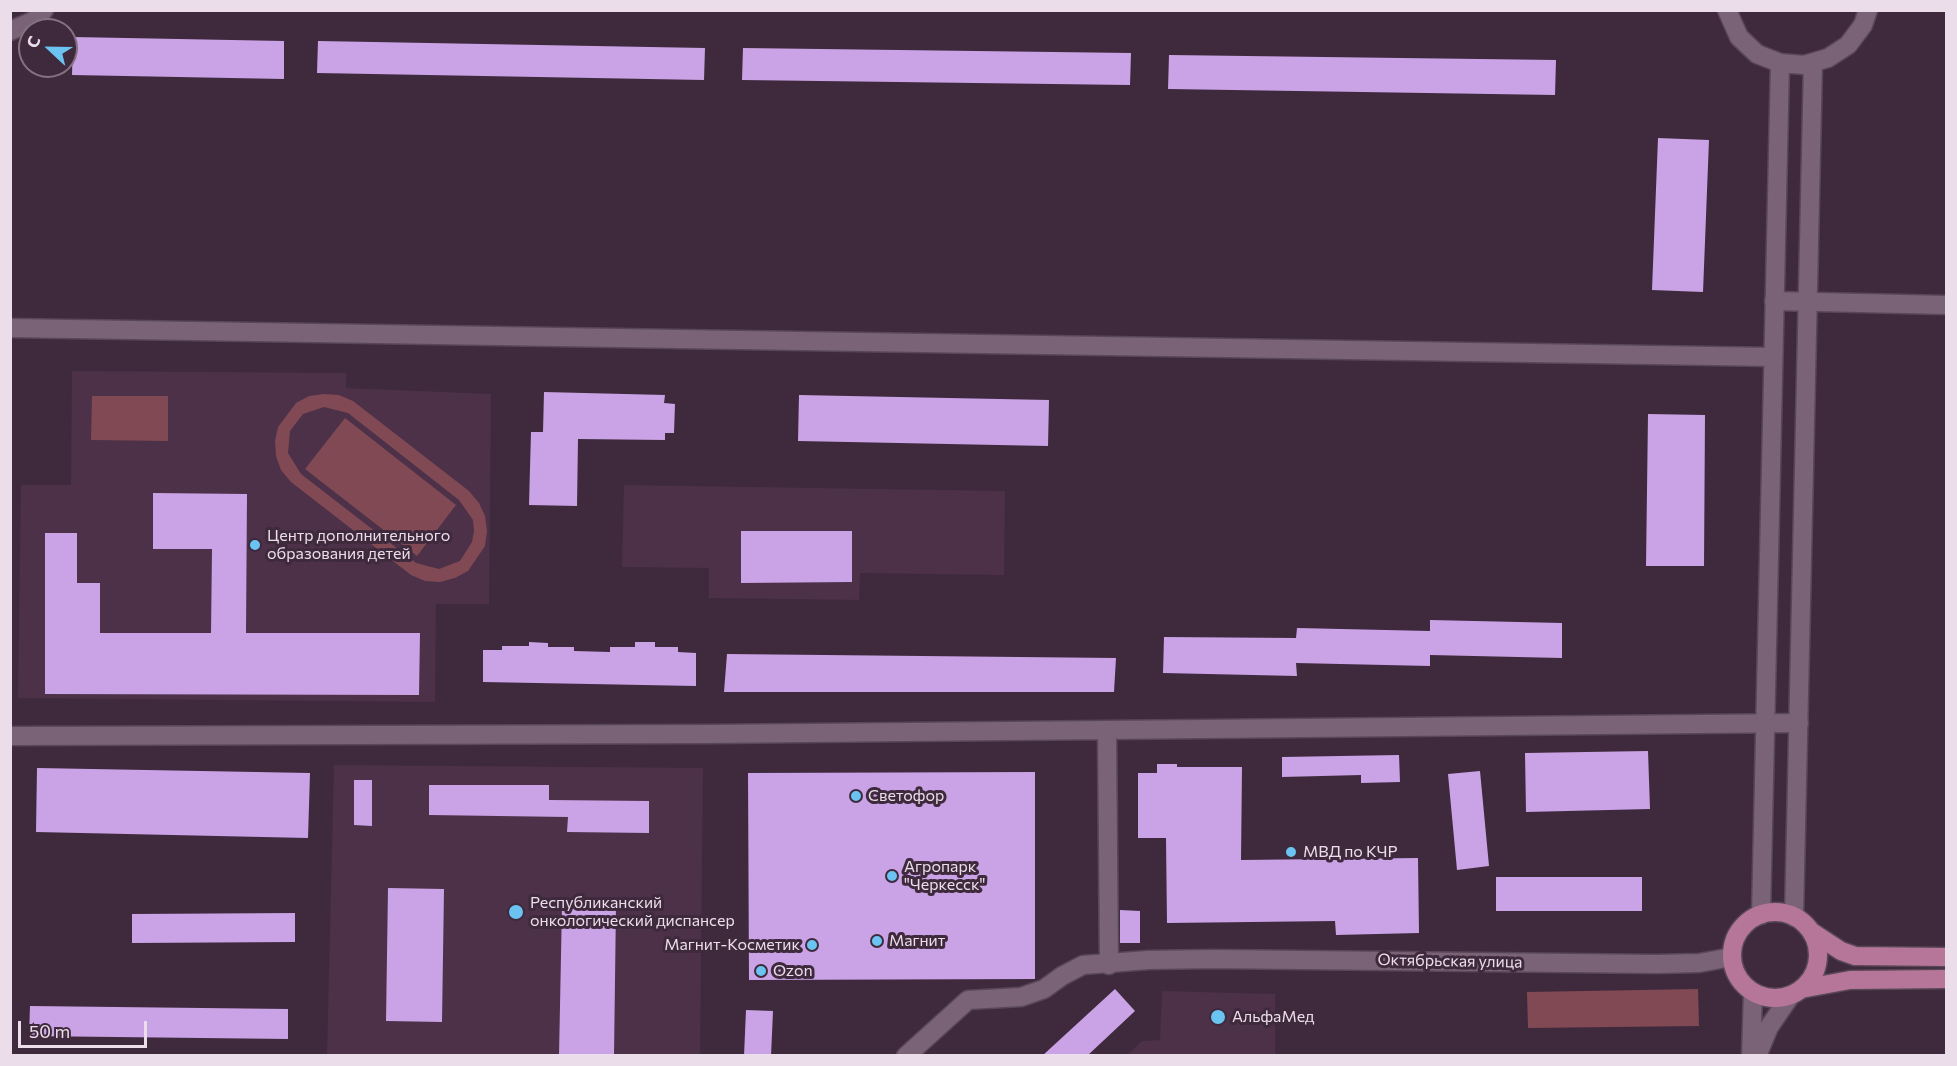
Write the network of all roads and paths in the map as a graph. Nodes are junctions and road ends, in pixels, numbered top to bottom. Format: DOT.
graph roads {
  1 [pos="44,10"];
  2 [pos="1727,10"];
  3 [pos="1868,10"];
  4 [pos="10,32"];
  5 [pos="1780,63"];
  6 [pos="1813,63"];
  7 [pos="1774,301"];
  8 [pos="1807,302"];
  9 [pos="1947,305"];
  10 [pos="10,328"];
  11 [pos="1773,357"];
  12 [pos="1765,723"];
  13 [pos="1799,723"];
  14 [pos="1107,730"];
  15 [pos="10,736"];
  16 [pos="1761,915"];
  17 [pos="1794,916"];
  18 [pos="1812,932"];
  19 [pos="1732,957"];
  20 [pos="1947,957"];
  21 [pos="1109,965"];
  22 [pos="1947,979"];
  23 [pos="1753,992"];
  24 [pos="1796,992"];
  25 [pos="906,1056"];
  26 [pos="1751,1056"];
  27 [pos="1757,1056"];
  1 -- 4 [label="street"];
  2 -- 5 [label="street"];
  3 -- 6 [label="street"];
  5 -- 6 [label="street"];
  5 -- 7 [label="street"];
  6 -- 8 [label="street"];
  7 -- 8 [label="street"];
  7 -- 11 [label="street"];
  8 -- 9 [label="street"];
  8 -- 13 [label="street"];
  10 -- 11 [label="street"];
  11 -- 12 [label="street"];
  12 -- 13 [label="street"];
  12 -- 14 [label="street"];
  12 -- 16 [label="street"];
  13 -- 17 [label="street"];
  14 -- 15 [label="street"];
  14 -- 21 [label="street"];
  16 -- 17 [label="main road"];
  16 -- 19 [label="main road"];
  17 -- 18 [label="main road"];
  18 -- 20 [label="main road"];
  18 -- 24 [label="main road"];
  19 -- 21 [label="street, Октябрьская улица"];
  19 -- 23 [label="main road"];
  21 -- 25 [label="street, Октябрьская улица"];
  22 -- 24 [label="main road"];
  23 -- 24 [label="main road"];
  23 -- 26 [label="street"];
  24 -- 27 [label="street"];
}
